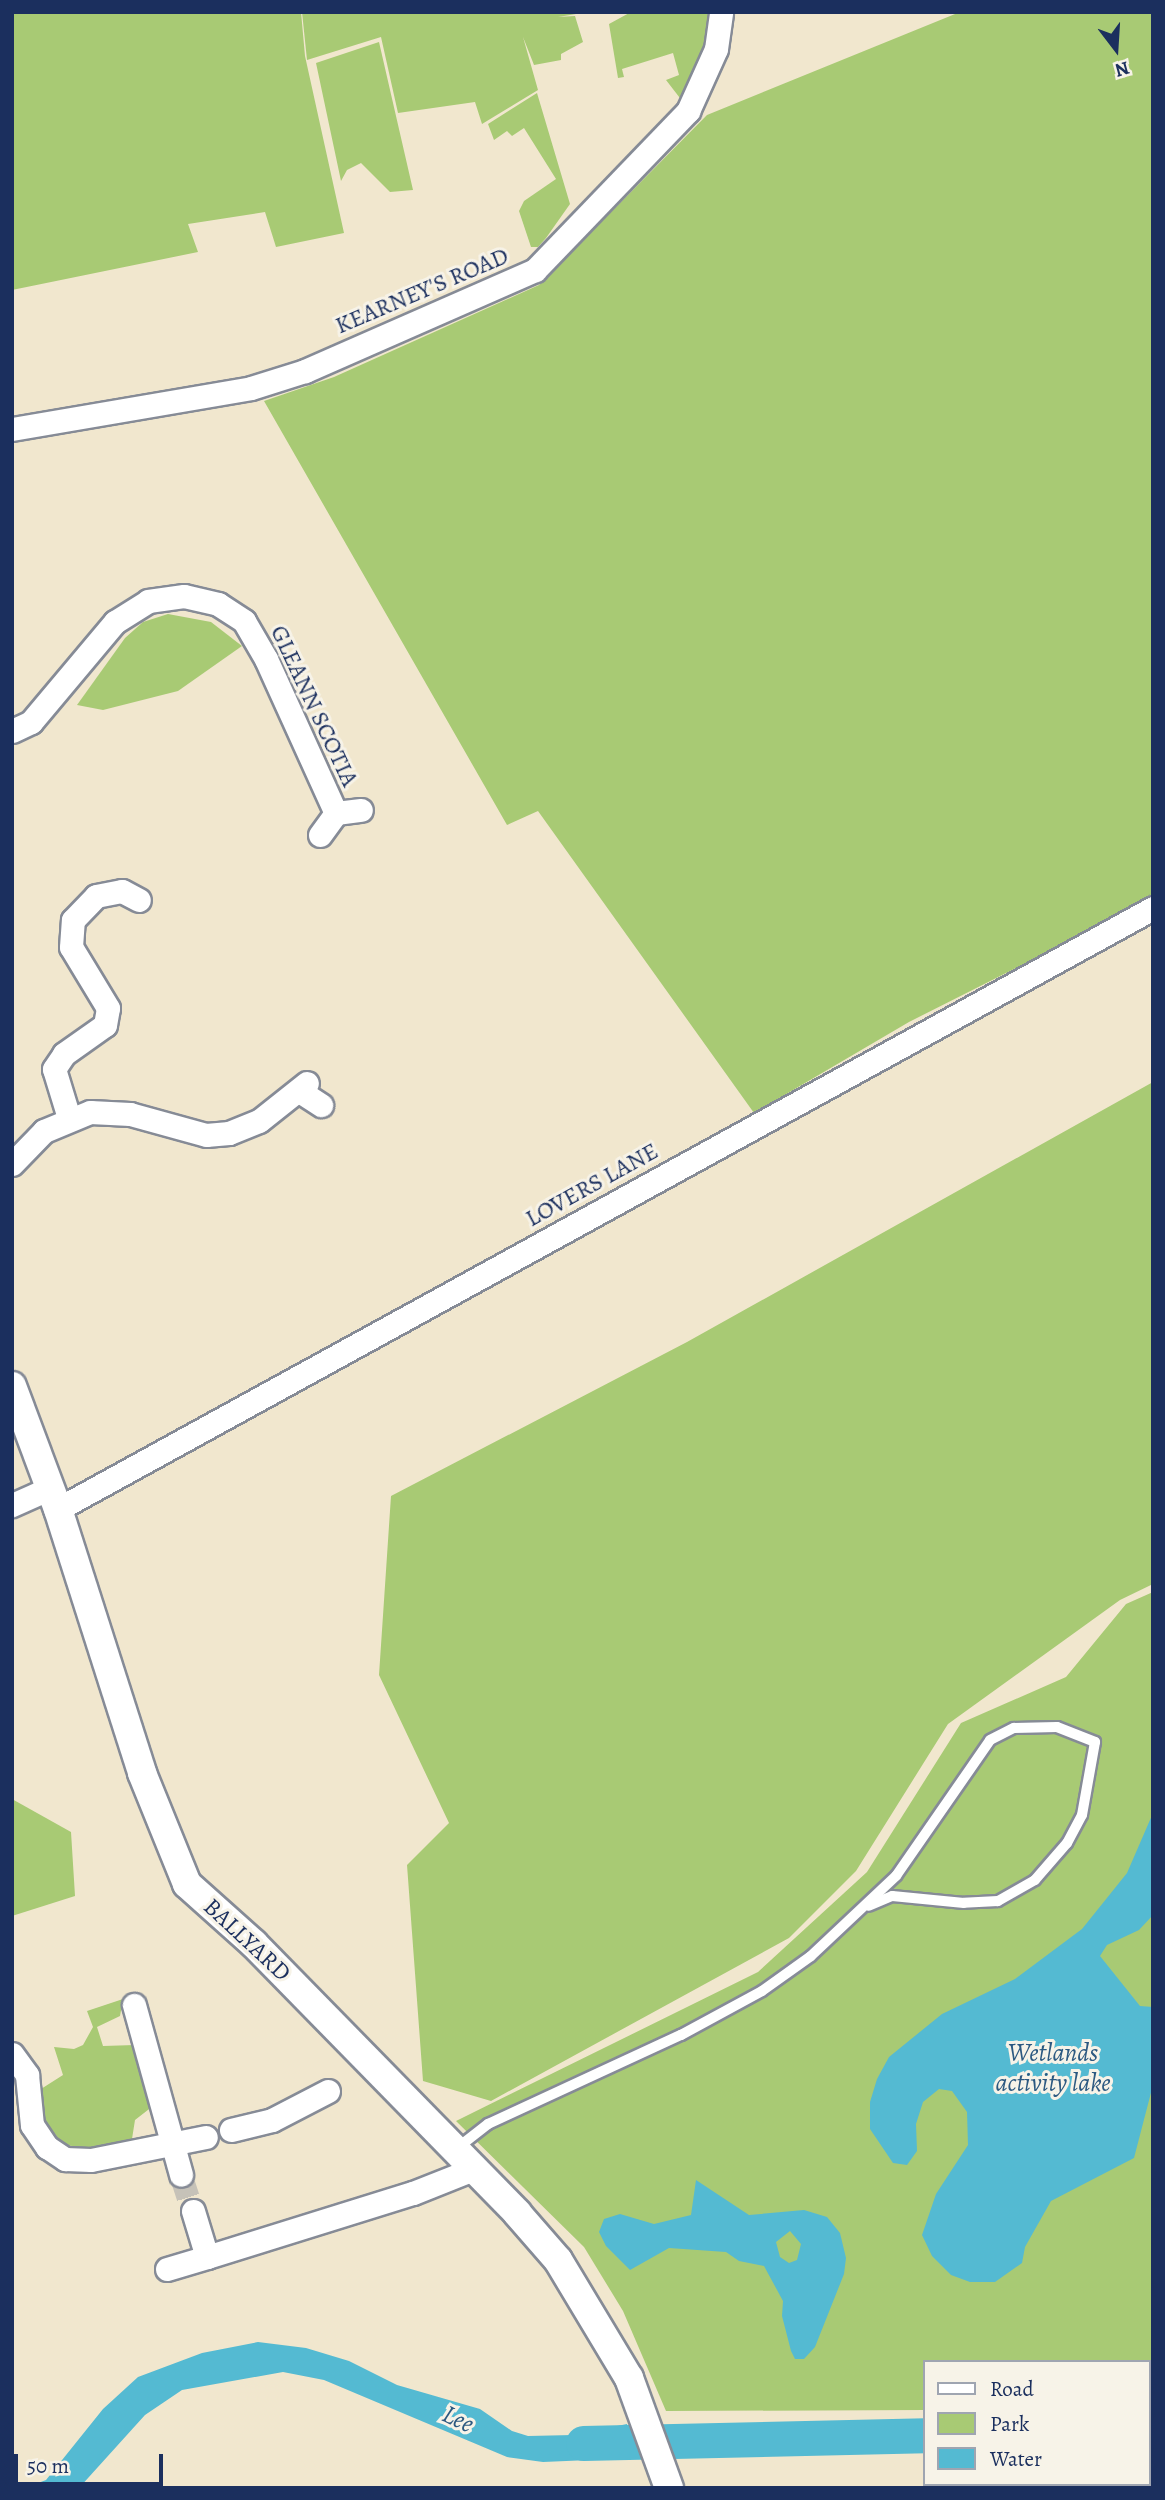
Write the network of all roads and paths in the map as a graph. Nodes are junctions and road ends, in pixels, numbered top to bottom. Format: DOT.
graph roads {
  1 [pos="721,12"];
  2 [pos="12,429"];
  3 [pos="12,731"];
  4 [pos="361,810"];
  5 [pos="336,813"];
  6 [pos="320,835"];
  7 [pos="139,900"];
  8 [pos="1153,908"];
  9 [pos="321,1105"];
  10 [pos="69,1118"];
  11 [pos="12,1164"];
  12 [pos="12,1386"];
  13 [pos="54,1498"];
  14 [pos="12,1505"];
  15 [pos="869,1906"];
  16 [pos="134,2005"];
  17 [pos="12,2054"];
  18 [pos="328,2091"];
  19 [pos="232,2130"];
  20 [pos="206,2137"];
  21 [pos="174,2146"];
  22 [pos="462,2160"];
  23 [pos="181,2175"];
  24 [pos="193,2211"];
  25 [pos="207,2257"];
  26 [pos="167,2269"];
  27 [pos="669,2486"];
  1 -- 2 [label="street, KEARNEY'S ROAD"];
  3 -- 5 [label="street, GLEANN SCOTIA"];
  4 -- 5 [label="street, GLEANN SCOTIA"];
  5 -- 6 [label="street, GLEANN SCOTIA"];
  7 -- 10 [label="street"];
  8 -- 13 [label="street, LOVERS LANE"];
  9 -- 10 [label="street"];
  10 -- 11 [label="street"];
  12 -- 13 [label="street, BALLYARD"];
  13 -- 14 [label="street, LOVERS LANE"];
  13 -- 22 [label="street, BALLYARD"];
  15 -- 15 [label="lane"];
  15 -- 22 [label="lane"];
  16 -- 21 [label="street"];
  17 -- 21 [label="street"];
  18 -- 19 [label="street"];
  20 -- 21 [label="street"];
  21 -- 23 [label="street"];
  22 -- 25 [label="street"];
  22 -- 27 [label="street, BALLYARD"];
  24 -- 25 [label="street"];
  25 -- 26 [label="street"];
}
